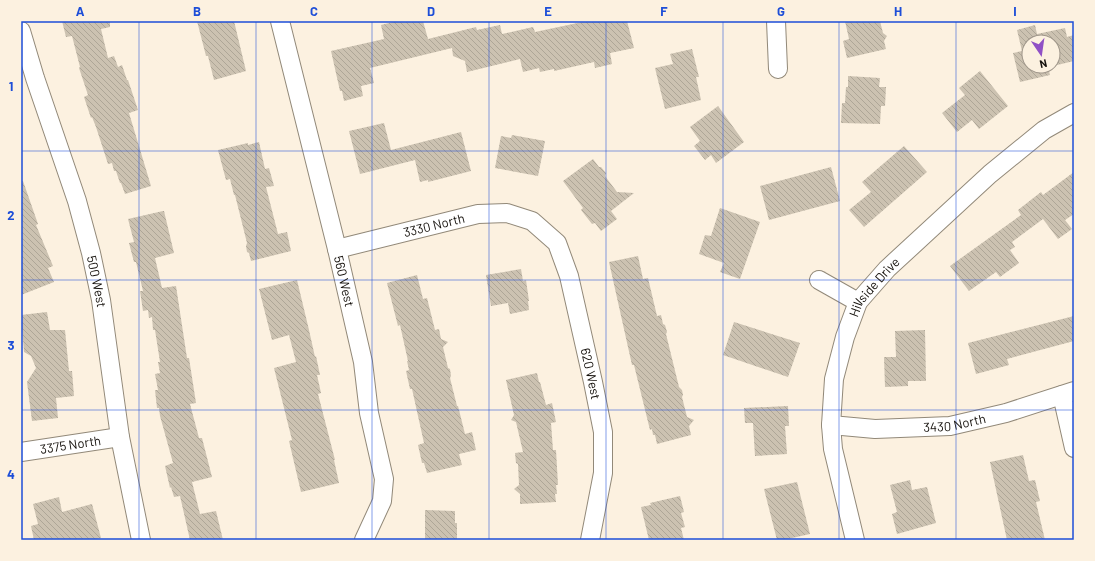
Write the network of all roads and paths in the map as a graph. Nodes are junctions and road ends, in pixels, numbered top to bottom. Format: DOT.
graph roads {
  1 [pos="280,21"];
  2 [pos="776,21"];
  3 [pos="21,31"];
  4 [pos="778,69"];
  5 [pos="1074,113"];
  6 [pos="532,221"];
  7 [pos="337,249"];
  8 [pos="819,280"];
  9 [pos="858,302"];
  10 [pos="1068,393"];
  11 [pos="831,424"];
  12 [pos="120,437"];
  13 [pos="1074,448"];
  14 [pos="21,452"];
  15 [pos="141,540"];
  16 [pos="364,540"];
  17 [pos="590,540"];
  18 [pos="855,540"];
  1 -- 7 [label="street, 560 West"];
  2 -- 4 [label="street"];
  3 -- 12 [label="street, 500 West"];
  5 -- 9 [label="street, Hillside Drive"];
  6 -- 7 [label="street, 3330 North"];
  6 -- 17 [label="street, 620 West"];
  7 -- 16 [label="street, 560 West"];
  8 -- 9 [label="street"];
  9 -- 11 [label="street, Hillside Drive"];
  10 -- 11 [label="street, 3430 North"];
  10 -- 13 [label="street"];
  11 -- 18 [label="street, Hillside Drive"];
  12 -- 14 [label="street, 3375 North"];
  12 -- 15 [label="street, 500 West"];
}
